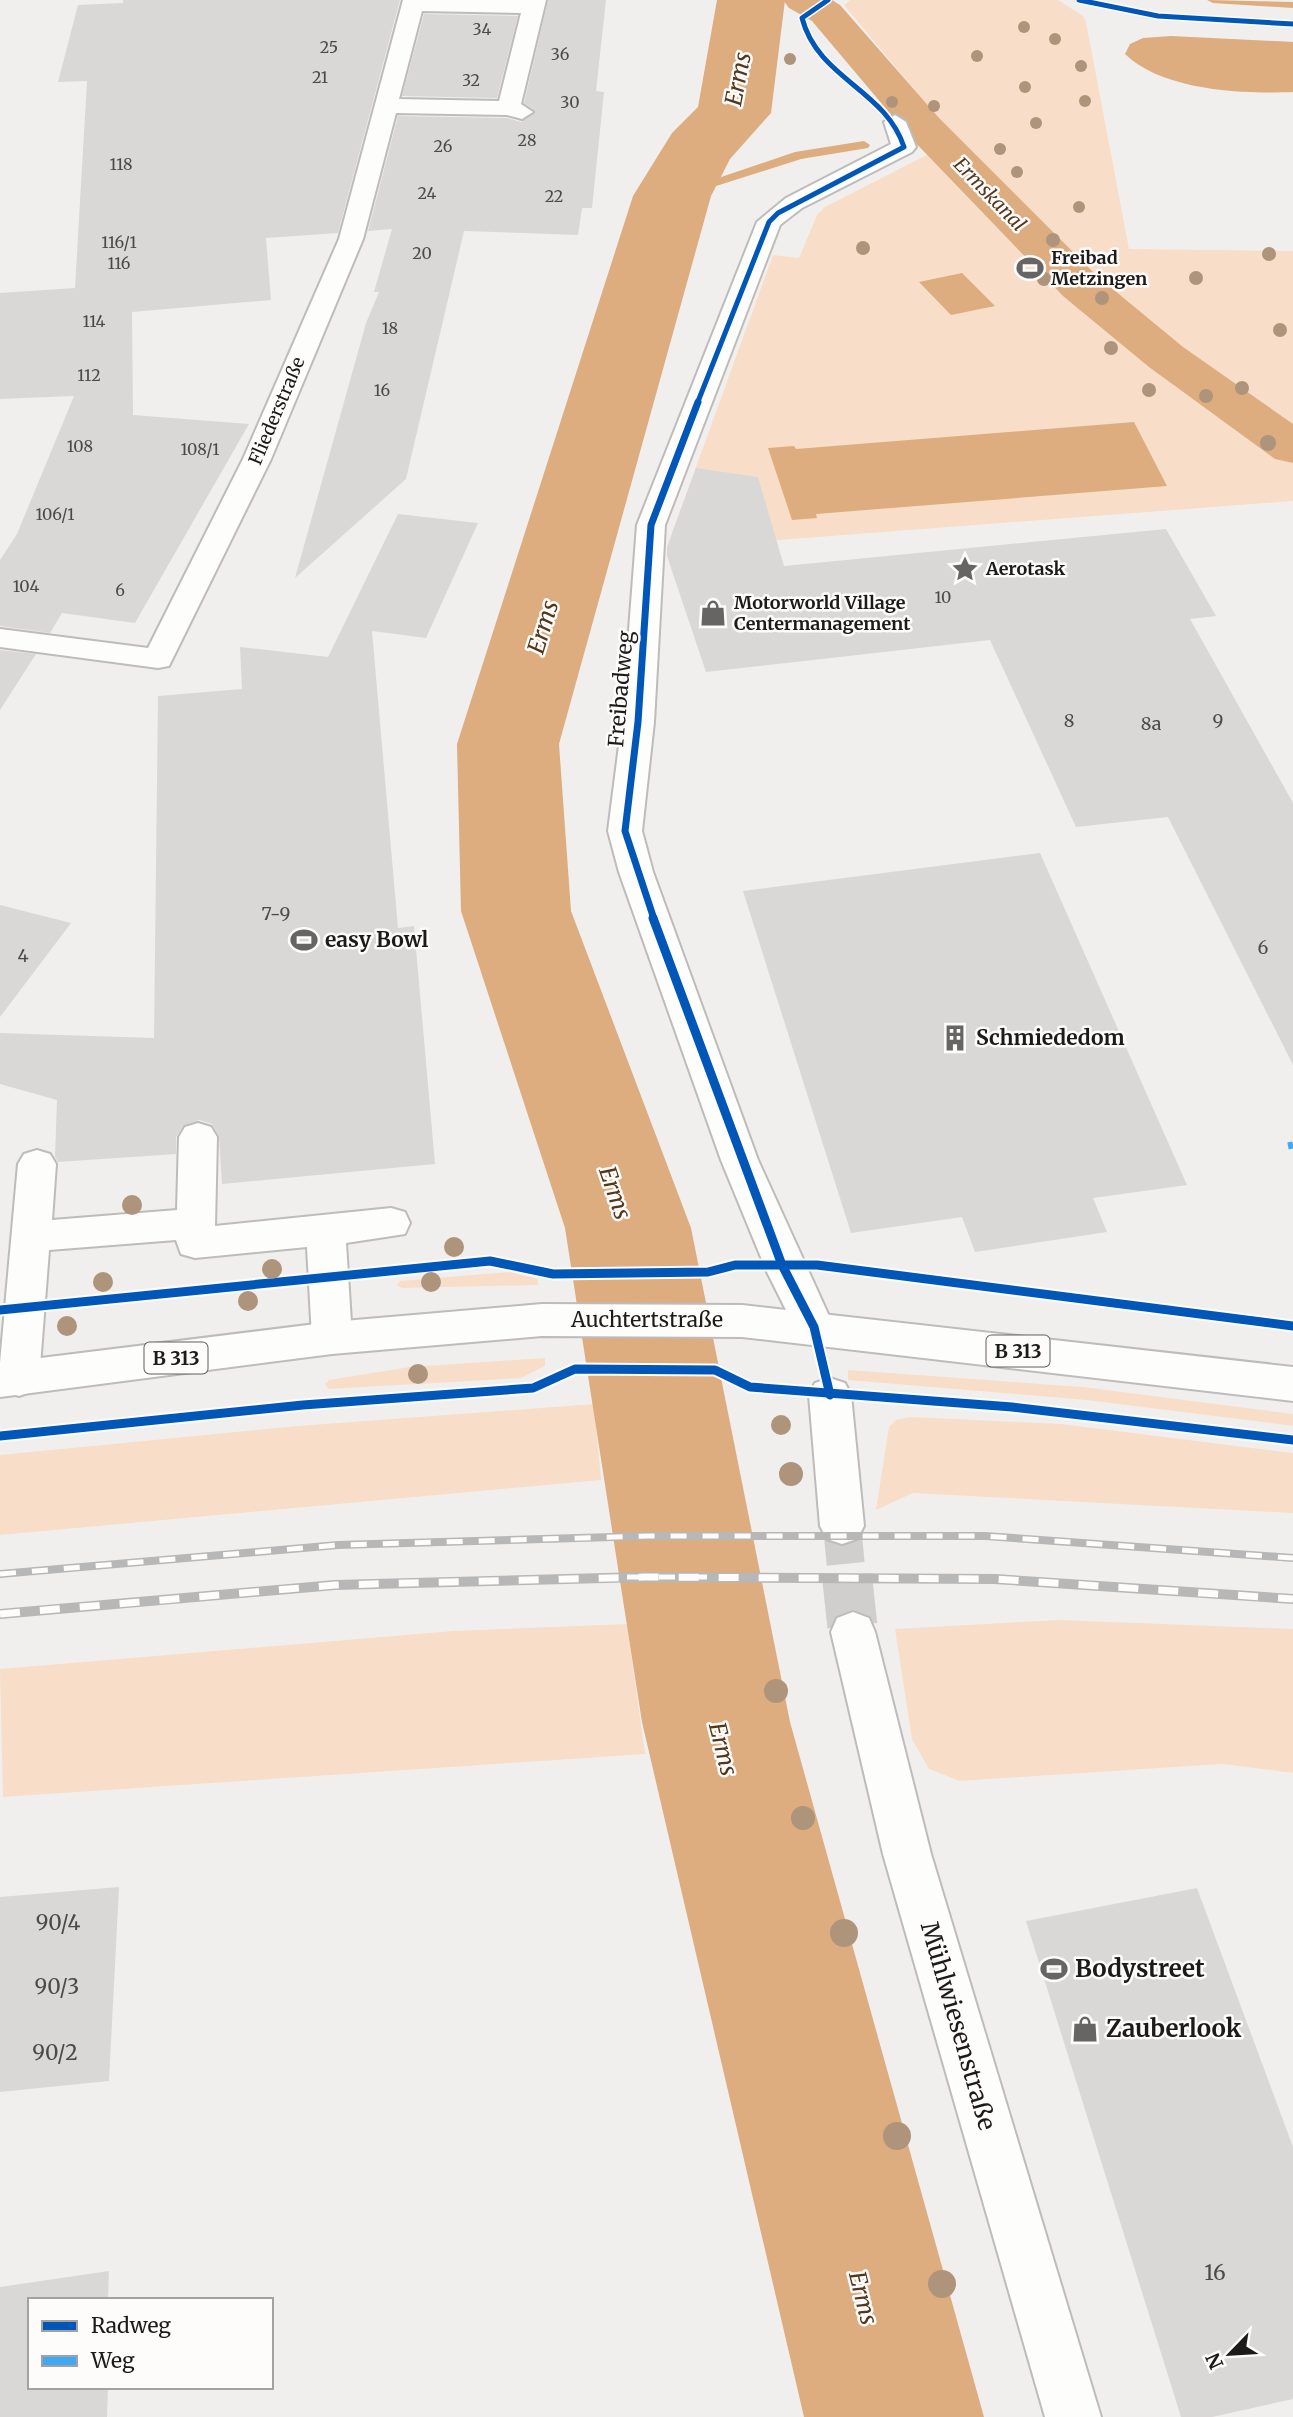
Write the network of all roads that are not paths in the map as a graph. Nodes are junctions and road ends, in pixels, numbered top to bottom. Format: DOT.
graph roads {
  1 [pos="414,3"];
  2 [pos="534,3"];
  3 [pos="387,106"];
  4 [pos="895,122"];
  5 [pos="0,638"];
  6 [pos="198,1137"];
  7 [pos="37,1164"];
  8 [pos="196,1223"];
  9 [pos="391,1223"];
  10 [pos="326,1230"];
  11 [pos="31,1237"];
  12 [pos="814,1327"];
  13 [pos="332,1338"];
  14 [pos="9,1380"];
  15 [pos="1293,1384"];
  16 [pos="830,1395"];
  17 [pos="842,1526"];
  18 [pos="853,1632"];
  19 [pos="1073,2417"];
  1 -- 2 [label="street"];
  1 -- 3 [label="street, Fliederstraße"];
  2 -- 3 [label="street"];
  3 -- 5 [label="street, Fliederstraße"];
  4 -- 12 [label="street, Freibadweg"];
  6 -- 8 [label="street"];
  7 -- 11 [label="street"];
  8 -- 10 [label="street"];
  8 -- 11 [label="street"];
  9 -- 10 [label="street"];
  10 -- 13 [label="street"];
  11 -- 14 [label="street"];
  12 -- 13 [label="street, Auchtertstraße / B 313"];
  12 -- 15 [label="street, Auchtertstraße / B 313"];
  13 -- 14 [label="street, Auchtertstraße / B 313"];
  16 -- 17 [label="street"];
  18 -- 19 [label="street, Mühlwiesenstraße"];
}
